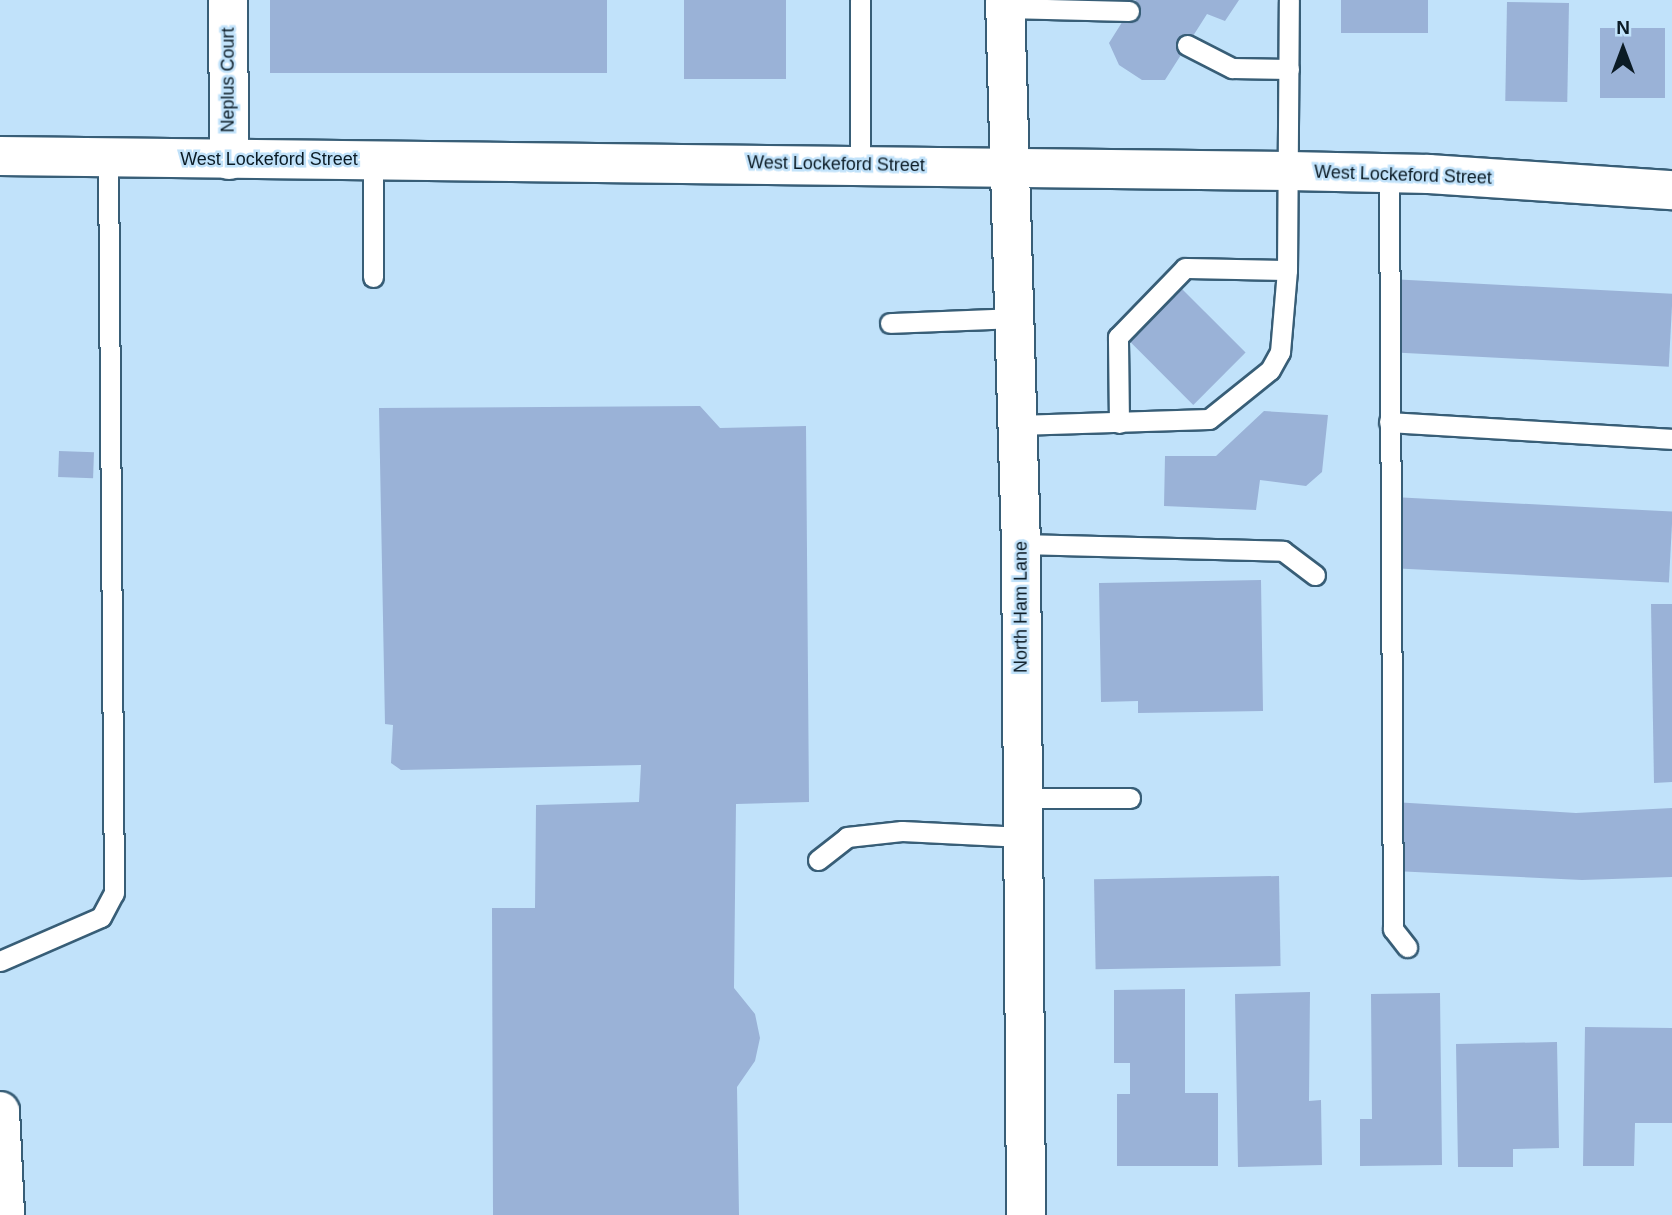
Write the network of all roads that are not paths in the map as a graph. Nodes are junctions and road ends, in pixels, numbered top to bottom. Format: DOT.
graph roads {
  1 [pos="228,0"];
  2 [pos="860,0"];
  3 [pos="1289,0"];
  4 [pos="1005,4"];
  5 [pos="1129,11"];
  6 [pos="1188,45"];
  7 [pos="1289,69"];
  8 [pos="0,156"];
  9 [pos="108,158"];
  10 [pos="229,160"];
  11 [pos="373,160"];
  12 [pos="860,164"];
  13 [pos="1009,166"];
  14 [pos="1289,170"];
  15 [pos="1389,173"];
  16 [pos="1672,190"];
  17 [pos="1287,270"];
  18 [pos="373,277"];
  19 [pos="1014,317"];
  20 [pos="890,323"];
  21 [pos="1390,422"];
  22 [pos="1119,423"];
  23 [pos="1017,425"];
  24 [pos="1672,439"];
  25 [pos="1021,544"];
  26 [pos="1315,575"];
  27 [pos="1130,797"];
  28 [pos="1023,798"];
  29 [pos="1023,836"];
  30 [pos="818,860"];
  31 [pos="1407,947"];
  32 [pos="0,961"];
  33 [pos="0,1111"];
  34 [pos="3,1212"];
  35 [pos="1026,1215"];
  1 -- 10 [label="street, Neplus Court"];
  2 -- 12 [label="lane"];
  3 -- 7 [label="lane"];
  4 -- 5 [label="lane"];
  4 -- 13 [label="street, North Ham Lane"];
  6 -- 7 [label="lane"];
  7 -- 14 [label="lane"];
  8 -- 9 [label="street, West Lockeford Street"];
  9 -- 10 [label="street, West Lockeford Street"];
  9 -- 32 [label="lane"];
  10 -- 11 [label="street, West Lockeford Street"];
  11 -- 12 [label="street, West Lockeford Street"];
  11 -- 18 [label="lane"];
  12 -- 13 [label="street, West Lockeford Street"];
  13 -- 14 [label="street, West Lockeford Street"];
  13 -- 19 [label="street, North Ham Lane"];
  14 -- 15 [label="street, West Lockeford Street"];
  14 -- 17 [label="lane"];
  15 -- 16 [label="street, West Lockeford Street"];
  15 -- 21 [label="lane"];
  17 -- 22 [label="lane"];
  17 -- 22 [label="lane"];
  19 -- 20 [label="lane"];
  19 -- 23 [label="street, North Ham Lane"];
  21 -- 24 [label="lane"];
  21 -- 31 [label="lane"];
  22 -- 23 [label="lane"];
  23 -- 25 [label="street, North Ham Lane"];
  25 -- 26 [label="lane"];
  25 -- 28 [label="street, North Ham Lane"];
  27 -- 28 [label="lane"];
  28 -- 29 [label="street, North Ham Lane"];
  29 -- 30 [label="lane"];
  29 -- 35 [label="street, North Ham Lane"];
  33 -- 34 [label="street"];
}
